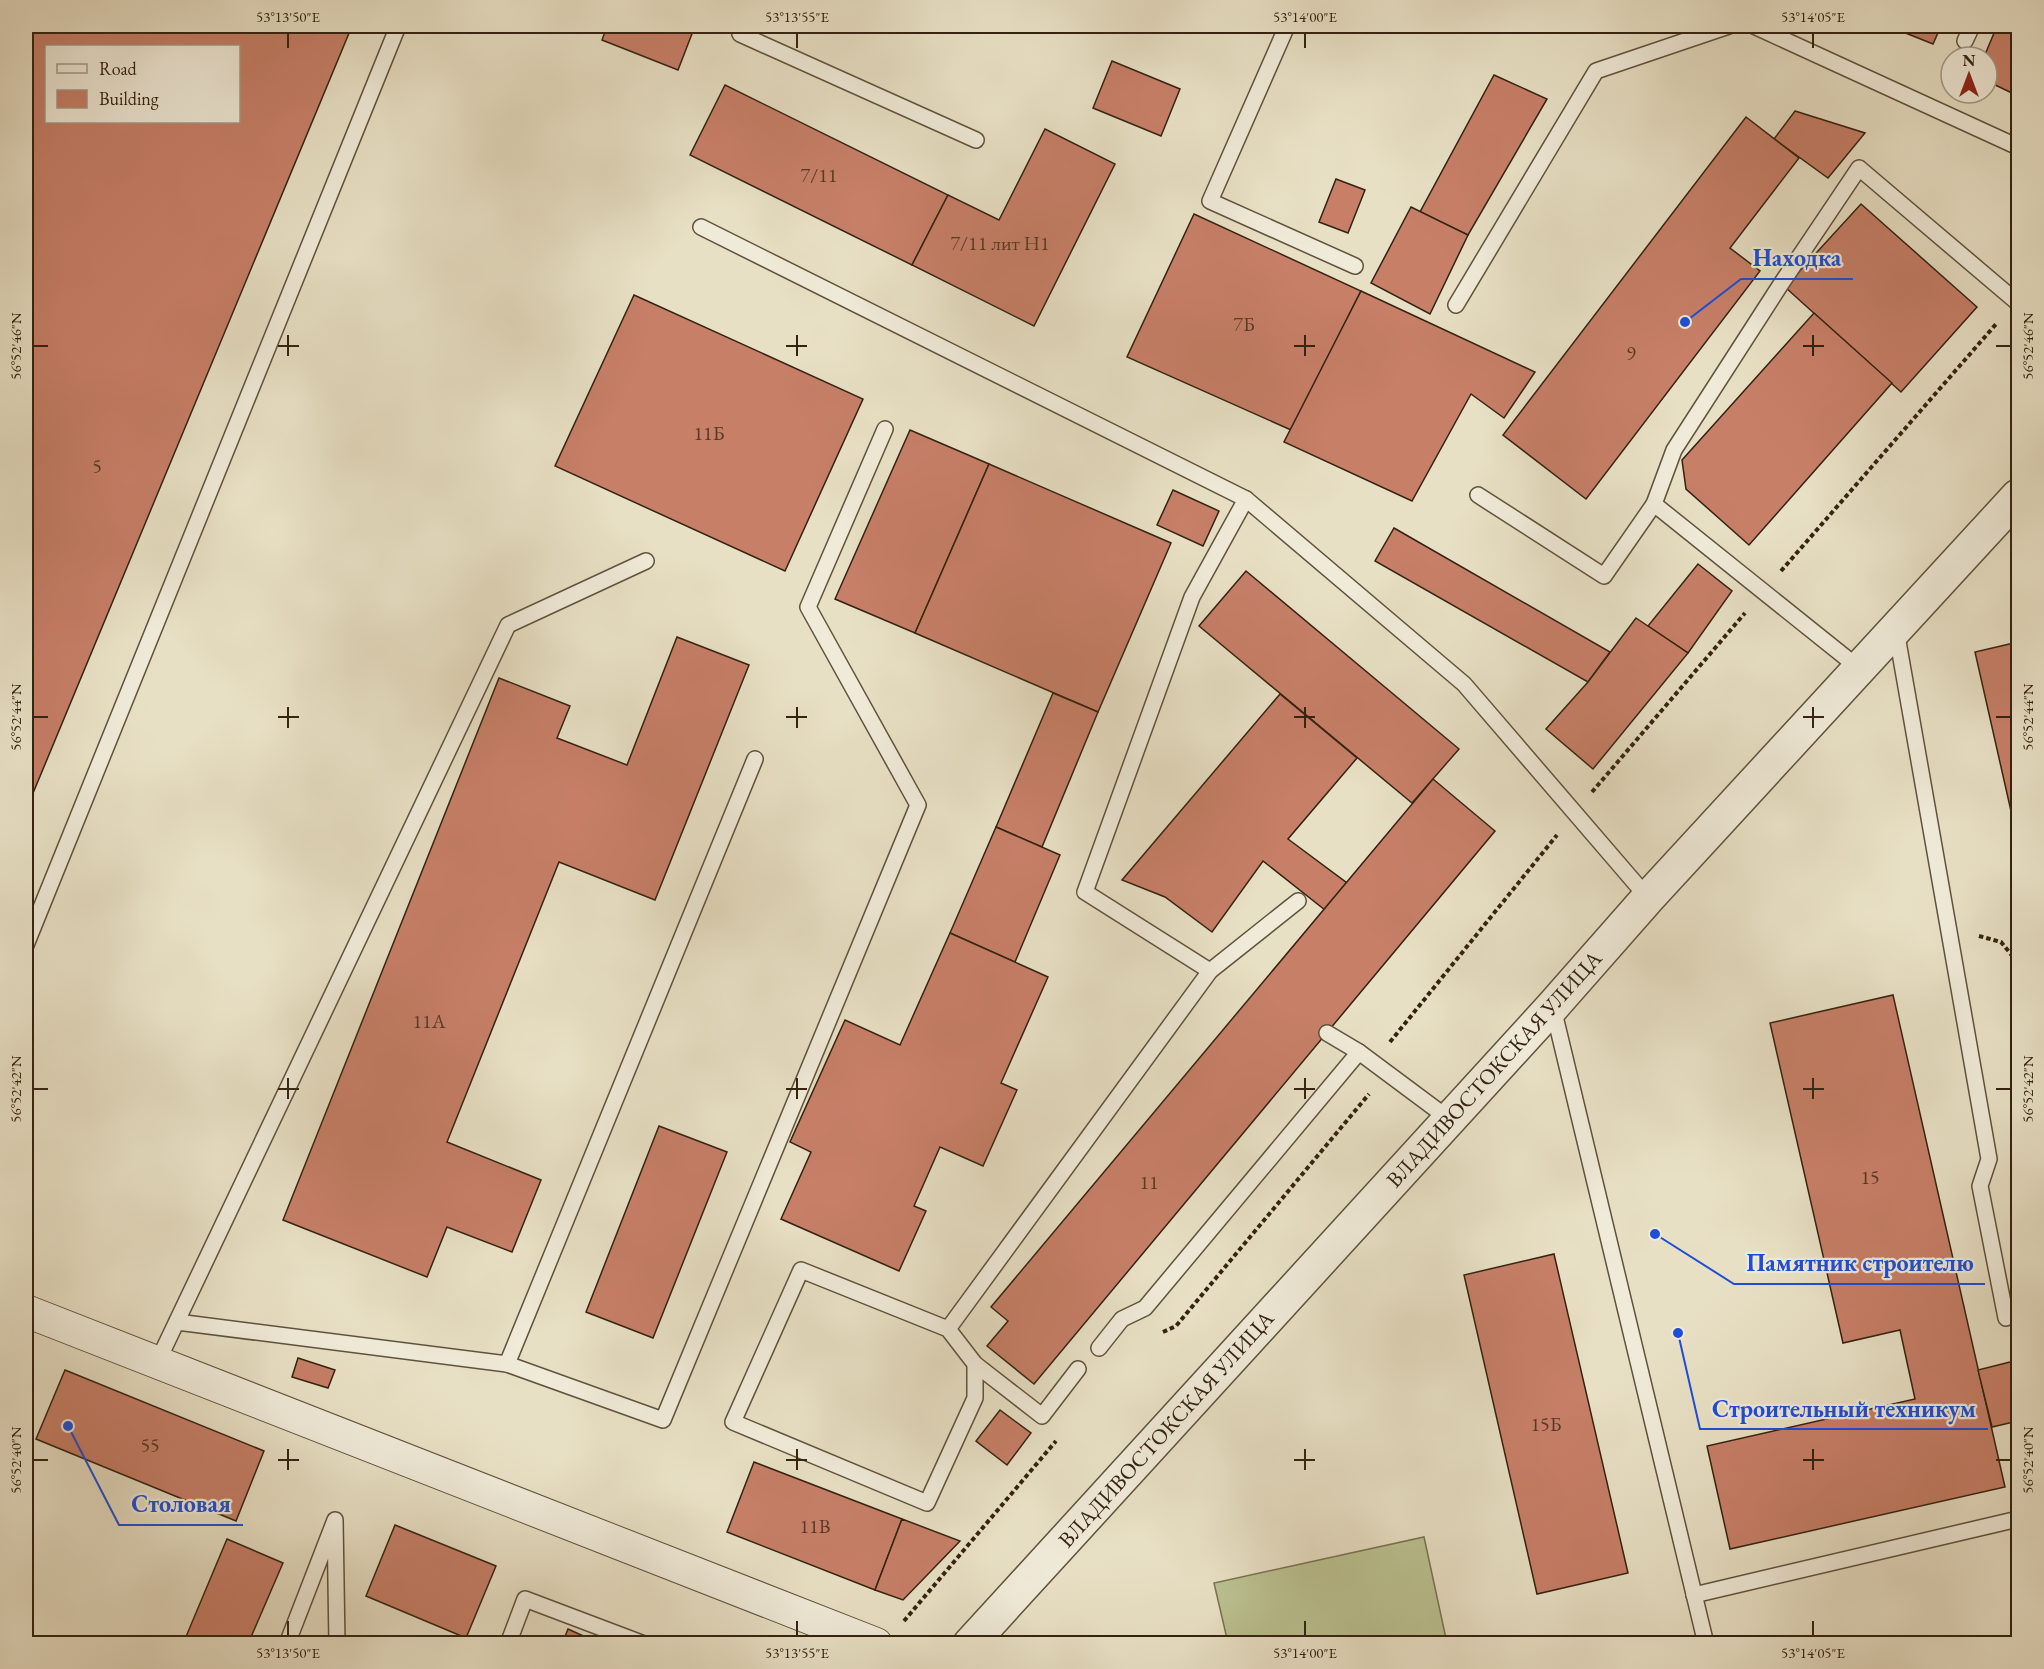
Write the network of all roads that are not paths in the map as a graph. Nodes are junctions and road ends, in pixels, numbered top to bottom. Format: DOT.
graph roads {
  1 [pos="744,26"];
  2 [pos="1287,26"];
  3 [pos="1729,26"];
  4 [pos="1754,26"];
  5 [pos="1972,26"];
  6 [pos="397,27"];
  7 [pos="1965,41"];
  8 [pos="976,140"];
  9 [pos="2019,147"];
  10 [pos="700,227"];
  11 [pos="1355,266"];
  12 [pos="2017,302"];
  13 [pos="1456,305"];
  14 [pos="885,429"];
  15 [pos="1478,495"];
  16 [pos="2019,496"];
  17 [pos="1246,499"];
  18 [pos="1654,504"];
  19 [pos="646,561"];
  20 [pos="1896,630"];
  21 [pos="1860,669"];
  22 [pos="755,759"];
  23 [pos="1648,898"];
  24 [pos="1298,901"];
  25 [pos="26,945"];
  26 [pos="1210,971"];
  27 [pos="1553,1006"];
  28 [pos="1327,1033"];
  29 [pos="1359,1052"];
  30 [pos="1449,1119"];
  31 [pos="26,1311"];
  32 [pos="2006,1318"];
  33 [pos="177,1322"];
  34 [pos="948,1329"];
  35 [pos="1099,1348"];
  36 [pos="157,1363"];
  37 [pos="507,1364"];
  38 [pos="975,1364"];
  39 [pos="1078,1369"];
  40 [pos="2019,1519"];
  41 [pos="1694,1595"];
  42 [pos="287,1644"];
  43 [pos="337,1644"];
  44 [pos="508,1644"];
  45 [pos="644,1644"];
  46 [pos="876,1644"];
  47 [pos="970,1644"];
  48 [pos="1706,1644"];
  1 -- 8 [label="lane"];
  2 -- 11 [label="lane"];
  3 -- 13 [label="lane"];
  4 -- 9 [label="lane"];
  5 -- 7 [label="lane"];
  6 -- 25 [label="lane"];
  10 -- 17 [label="lane"];
  12 -- 18 [label="lane"];
  14 -- 37 [label="lane"];
  15 -- 18 [label="lane"];
  16 -- 20 [label="street, ВЛАДИВОСТОКСКАЯ УЛИЦА"];
  17 -- 23 [label="lane"];
  17 -- 26 [label="lane"];
  18 -- 21 [label="lane"];
  19 -- 33 [label="lane"];
  20 -- 21 [label="street, ВЛАДИВОСТОКСКАЯ УЛИЦА"];
  20 -- 32 [label="lane"];
  21 -- 23 [label="street, ВЛАДИВОСТОКСКАЯ УЛИЦА"];
  22 -- 37 [label="lane"];
  23 -- 27 [label="street, ВЛАДИВОСТОКСКАЯ УЛИЦА"];
  24 -- 26 [label="lane"];
  26 -- 34 [label="lane"];
  27 -- 30 [label="street, ВЛАДИВОСТОКСКАЯ УЛИЦА"];
  27 -- 41 [label="lane"];
  28 -- 29 [label="lane"];
  29 -- 30 [label="lane"];
  29 -- 35 [label="lane"];
  30 -- 47 [label="street, ВЛАДИВОСТОКСКАЯ УЛИЦА"];
  31 -- 36 [label="street"];
  33 -- 36 [label="lane"];
  33 -- 37 [label="lane"];
  34 -- 38 [label="lane"];
  34 -- 38 [label="lane"];
  36 -- 46 [label="street"];
  38 -- 39 [label="lane"];
  40 -- 41 [label="lane"];
  41 -- 48 [label="lane"];
  42 -- 43 [label="lane"];
  44 -- 45 [label="lane"];
}
